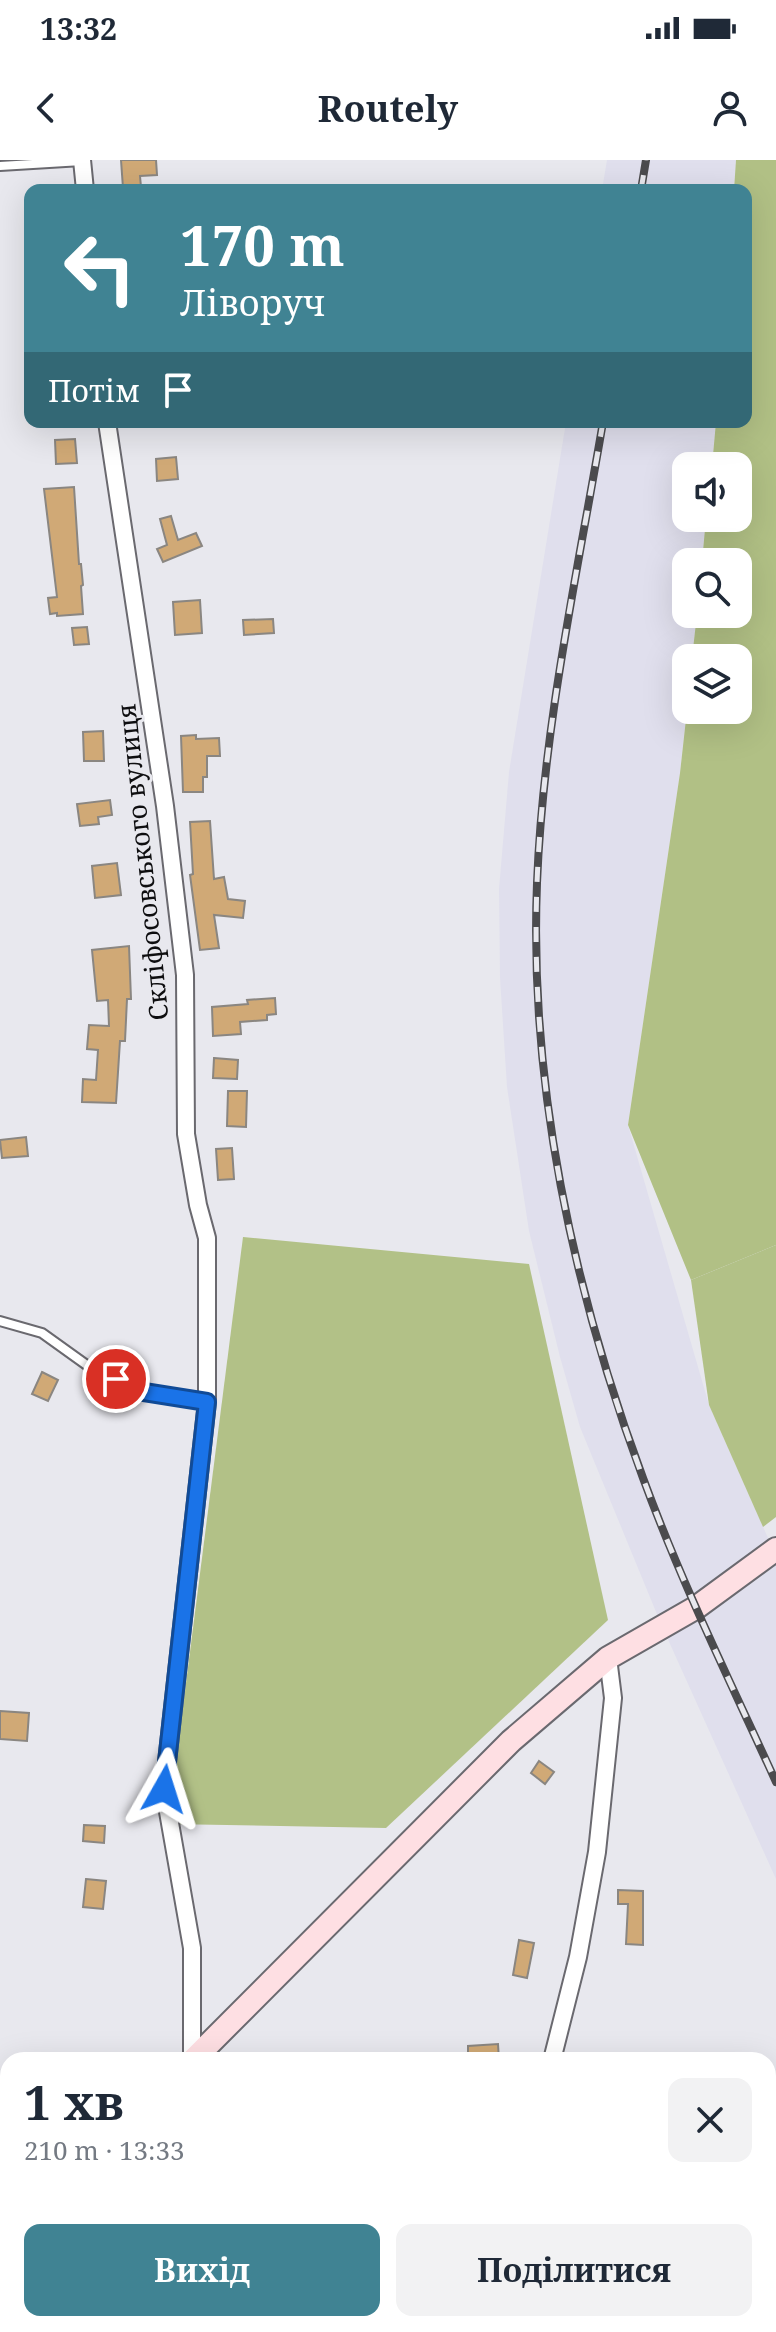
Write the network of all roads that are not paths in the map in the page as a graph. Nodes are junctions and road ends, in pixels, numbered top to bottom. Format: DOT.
graph roads {
  1 [pos="82,160"];
  2 [pos="0,166"];
  3 [pos="84,184"];
  4 [pos="108,428"];
  5 [pos="0,1321"];
  6 [pos="207,1402"];
  7 [pos="776,1549"];
  8 [pos="608,1658"];
  9 [pos="192,2052"];
  10 [pos="200,2052"];
  11 [pos="554,2052"];
  1 -- 2 [label="lane"];
  1 -- 3 [label="street"];
  4 -- 6 [label="street, Скліфосовського вулиця"];
  5 -- 6 [label="lane"];
  6 -- 9 [label="street, Скліфосовського вулиця"];
  7 -- 8 [label="main road"];
  8 -- 10 [label="main road"];
  8 -- 11 [label="street"];
}
